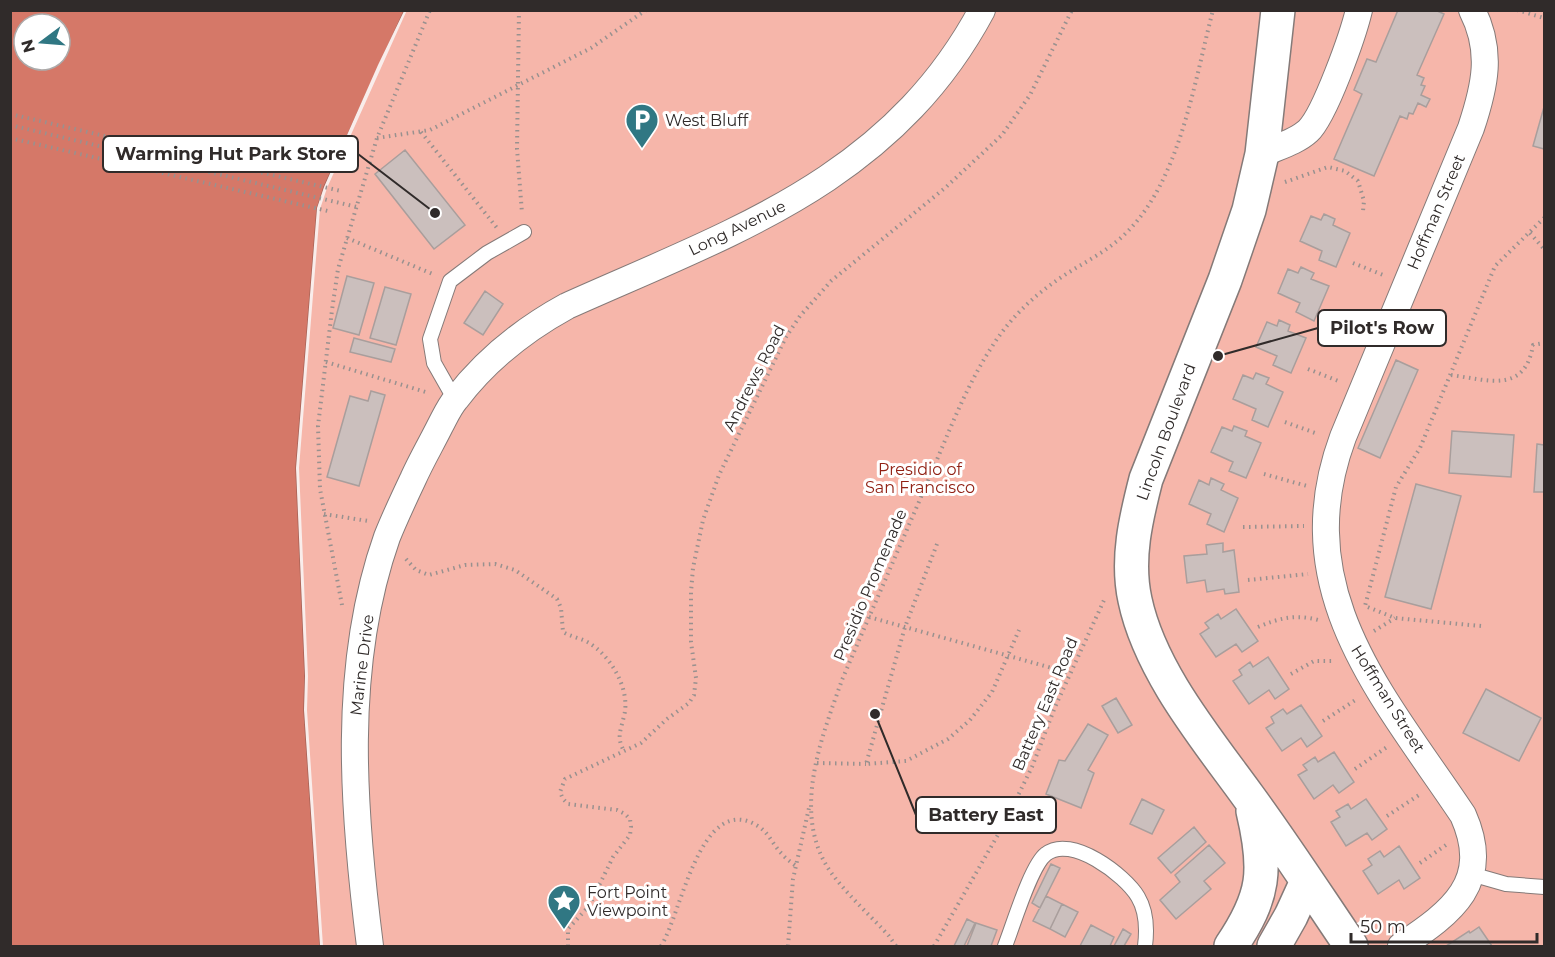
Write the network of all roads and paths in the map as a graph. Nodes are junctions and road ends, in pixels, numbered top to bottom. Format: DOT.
graph roads {
  1 [pos="430,10"];
  2 [pos="519,10"];
  3 [pos="646,10"];
  4 [pos="982,10"];
  5 [pos="1072,10"];
  6 [pos="1213,10"];
  7 [pos="1278,10"];
  8 [pos="1359,10"];
  9 [pos="1472,10"];
  10 [pos="1517,10"];
  11 [pos="1545,18"];
  12 [pos="518,85"];
  13 [pos="10,114"];
  14 [pos="10,125"];
  15 [pos="421,132"];
  16 [pos="10,138"];
  17 [pos="377,138"];
  18 [pos="1262,154"];
  19 [pos="1280,184"];
  20 [pos="341,191"];
  21 [pos="357,207"];
  22 [pos="328,211"];
  23 [pos="1363,211"];
  24 [pos="1545,218"];
  25 [pos="524,232"];
  26 [pos="1530,233"];
  27 [pos="347,238"];
  28 [pos="508,242"];
  29 [pos="1545,249"];
  30 [pos="1353,263"];
  31 [pos="450,281"];
  32 [pos="1407,284"];
  33 [pos="1329,318"];
  34 [pos="1383,340"];
  35 [pos="1545,343"];
  36 [pos="326,363"];
  37 [pos="1308,369"];
  38 [pos="1451,375"];
  39 [pos="1362,390"];
  40 [pos="454,400"];
  41 [pos="1285,422"];
  42 [pos="1341,441"];
  43 [pos="1264,474"];
  44 [pos="1328,492"];
  45 [pos="324,514"];
  46 [pos="374,522"];
  47 [pos="1326,526"];
  48 [pos="1243,527"];
  49 [pos="937,544"];
  50 [pos="401,554"];
  51 [pos="1330,571"];
  52 [pos="1131,572"];
  53 [pos="1248,580"];
  54 [pos="869,617"];
  55 [pos="1345,626"];
  56 [pos="1481,626"];
  57 [pos="905,627"];
  58 [pos="1258,627"];
  59 [pos="1019,630"];
  60 [pos="363,640"];
  61 [pos="1008,656"];
  62 [pos="1363,664"];
  63 [pos="1070,674"];
  64 [pos="1291,674"];
  65 [pos="1377,686"];
  66 [pos="1323,721"];
  67 [pos="1408,732"];
  68 [pos="624,751"];
  69 [pos="817,763"];
  70 [pos="866,764"];
  71 [pos="1356,769"];
  72 [pos="1440,780"];
  73 [pos="1250,798"];
  74 [pos="810,803"];
  75 [pos="1388,816"];
  76 [pos="796,866"];
  77 [pos="1471,874"];
  78 [pos="1306,880"];
  79 [pos="1545,887"];
  80 [pos="370,946"];
  81 [pos="568,946"];
  82 [pos="661,946"];
  83 [pos="788,946"];
  84 [pos="896,946"];
  85 [pos="934,946"];
  86 [pos="1005,946"];
  87 [pos="1145,946"];
  88 [pos="1231,946"];
  89 [pos="1274,946"];
  90 [pos="1351,946"];
  91 [pos="1401,946"];
  1 -- 17 [label="path"];
  2 -- 12 [label="path"];
  3 -- 12 [label="path"];
  4 -- 40 [label="street, Long Avenue"];
  5 -- 68 [label="path, Andrews Road"];
  6 -- 54 [label="path, Presidio Promenade"];
  7 -- 18 [label="street, Lincoln Boulevard"];
  8 -- 18 [label="street"];
  9 -- 32 [label="street, Hoffman Street"];
  10 -- 11 [label="path"];
  12 -- 15 [label="path"];
  12 -- 25 [label="path"];
  13 -- 20 [label="path"];
  14 -- 21 [label="path"];
  15 -- 17 [label="path"];
  15 -- 28 [label="path"];
  16 -- 22 [label="path"];
  17 -- 21 [label="path"];
  18 -- 52 [label="street, Lincoln Boulevard"];
  19 -- 23 [label="path"];
  21 -- 27 [label="path"];
  24 -- 26 [label="path"];
  25 -- 28 [label="lane"];
  26 -- 29 [label="path"];
  26 -- 38 [label="path"];
  27 -- 31 [label="path"];
  27 -- 36 [label="path"];
  28 -- 31 [label="lane"];
  30 -- 32 [label="path"];
  31 -- 40 [label="lane"];
  32 -- 34 [label="street, Hoffman Street"];
  33 -- 34 [label="path"];
  34 -- 39 [label="street, Hoffman Street"];
  35 -- 38 [label="path"];
  36 -- 40 [label="path"];
  36 -- 45 [label="path"];
  37 -- 39 [label="path"];
  38 -- 56 [label="path"];
  39 -- 42 [label="street, Hoffman Street"];
  40 -- 60 [label="street, Marine Drive"];
  41 -- 42 [label="path"];
  42 -- 44 [label="street, Hoffman Street"];
  43 -- 44 [label="path"];
  44 -- 47 [label="street, Hoffman Street"];
  45 -- 46 [label="path"];
  45 -- 60 [label="path"];
  47 -- 48 [label="path"];
  47 -- 51 [label="street, Hoffman Street"];
  49 -- 57 [label="path"];
  50 -- 68 [label="path"];
  51 -- 53 [label="path"];
  51 -- 55 [label="street, Hoffman Street"];
  52 -- 63 [label="path, Battery East Road"];
  52 -- 73 [label="street, Lincoln Boulevard"];
  54 -- 57 [label="path"];
  54 -- 69 [label="path, Presidio Promenade"];
  55 -- 58 [label="path"];
  55 -- 62 [label="street, Hoffman Street"];
  57 -- 61 [label="path"];
  57 -- 70 [label="path"];
  59 -- 61 [label="path"];
  60 -- 80 [label="street, Marine Drive"];
  61 -- 63 [label="path"];
  61 -- 70 [label="path"];
  62 -- 64 [label="path"];
  62 -- 65 [label="street, Hoffman Street"];
  63 -- 85 [label="path, Battery East Road"];
  65 -- 66 [label="path"];
  65 -- 67 [label="street, Hoffman Street"];
  67 -- 71 [label="path"];
  67 -- 72 [label="street, Hoffman Street"];
  68 -- 81 [label="path, Andrews Road"];
  69 -- 70 [label="path"];
  69 -- 74 [label="path, Presidio Promenade"];
  72 -- 75 [label="path"];
  72 -- 77 [label="street, Hoffman Street"];
  73 -- 78 [label="street, Lincoln Boulevard"];
  73 -- 88 [label="street"];
  74 -- 76 [label="path"];
  74 -- 84 [label="path, Presidio Promenade"];
  76 -- 82 [label="path"];
  76 -- 83 [label="path"];
  77 -- 79 [label="lane"];
  77 -- 91 [label="street, Hoffman Street"];
  78 -- 89 [label="street"];
  78 -- 90 [label="street, Lincoln Boulevard"];
  86 -- 87 [label="lane"];
}
